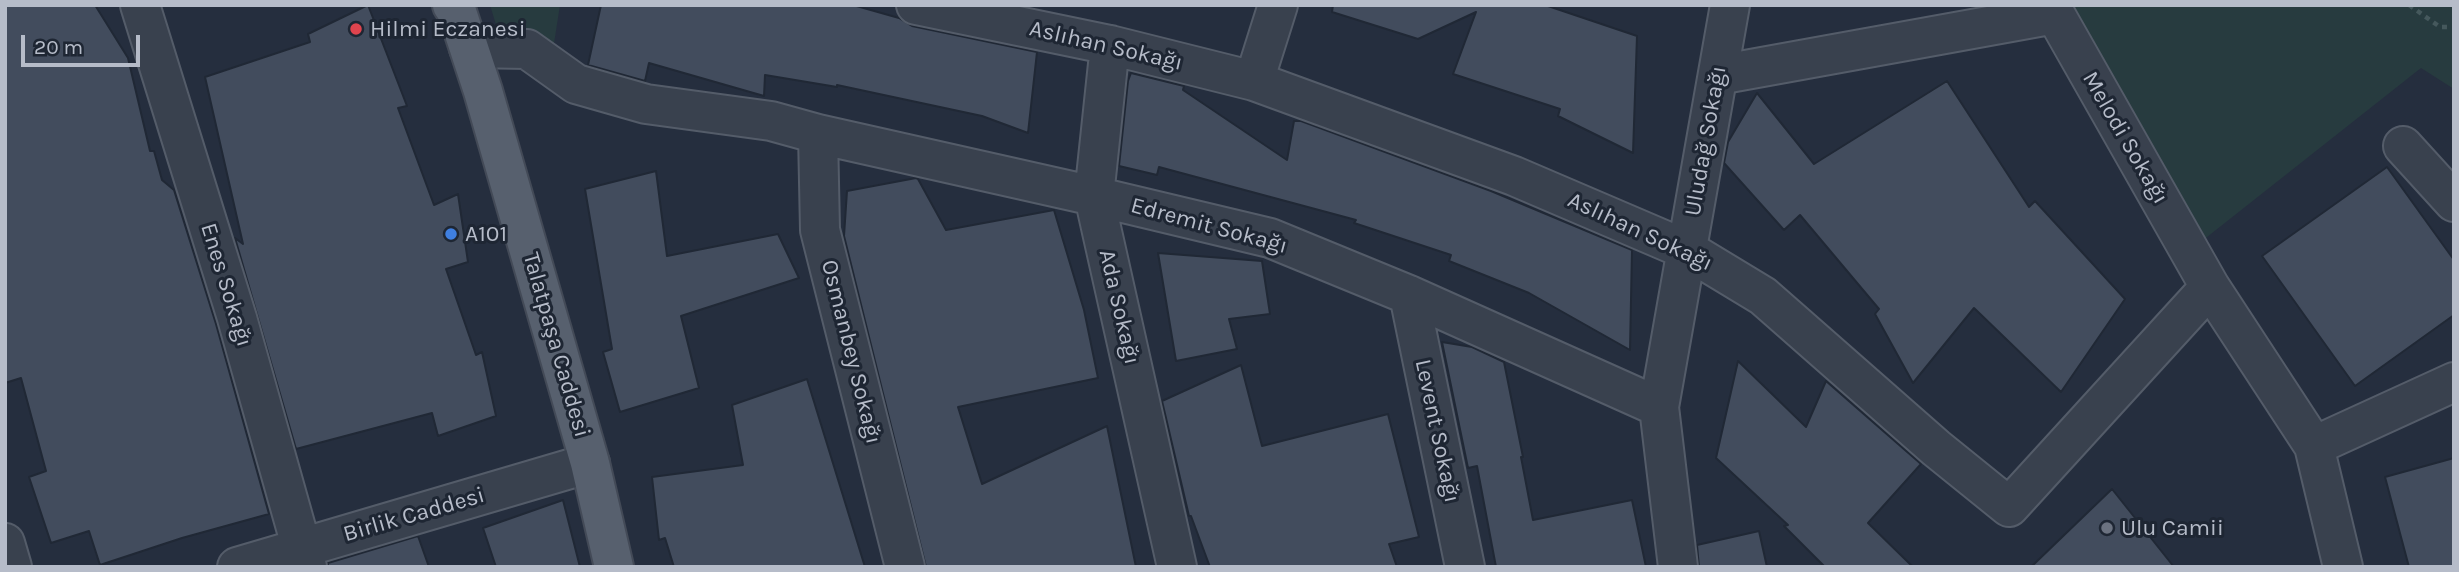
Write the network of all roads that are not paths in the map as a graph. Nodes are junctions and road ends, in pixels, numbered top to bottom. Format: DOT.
graph roads {
  1 [pos="140,5"];
  2 [pos="452,5"];
  3 [pos="916,5"];
  4 [pos="1278,5"];
  5 [pos="1730,5"];
  6 [pos="1110,45"];
  7 [pos="469,48"];
  8 [pos="1718,75"];
  9 [pos="1254,81"];
  10 [pos="818,134"];
  11 [pos="2403,146"];
  12 [pos="1094,196"];
  13 [pos="2454,202"];
  14 [pos="1687,250"];
  15 [pos="2210,287"];
  16 [pos="1409,295"];
  17 [pos="2454,382"];
  18 [pos="1659,408"];
  19 [pos="2314,446"];
  20 [pos="590,463"];
  21 [pos="5,544"];
  22 [pos="304,557"];
  23 [pos="12,567"];
  24 [pos="237,567"];
  25 [pos="614,567"];
  26 [pos="905,567"];
  27 [pos="1177,567"];
  28 [pos="1465,567"];
  29 [pos="1678,567"];
  30 [pos="2343,567"];
  1 -- 22 [label="street, Enes Sokağı"];
  2 -- 7 [label="main road, Talatpaşa Caddesi"];
  3 -- 6 [label="street, Aslıhan Sokağı"];
  4 -- 9 [label="street"];
  5 -- 8 [label="street, Uludağ Sokağı"];
  6 -- 9 [label="street, Aslıhan Sokağı"];
  6 -- 12 [label="street, Ada Sokağı"];
  7 -- 10 [label="street, Edremit Sokağı"];
  7 -- 20 [label="main road, Talatpaşa Caddesi"];
  8 -- 14 [label="street, Uludağ Sokağı"];
  8 -- 15 [label="street, Melodi Sokağı"];
  9 -- 14 [label="street, Aslıhan Sokağı"];
  10 -- 12 [label="street, Edremit Sokağı"];
  10 -- 26 [label="street, Osmanbey Sokağı"];
  11 -- 13 [label="street"];
  12 -- 16 [label="street, Edremit Sokağı"];
  12 -- 27 [label="street, Ada Sokağı"];
  14 -- 15 [label="street, Aslıhan Sokağı"];
  14 -- 18 [label="street, Uludağ Sokağı"];
  15 -- 19 [label="street, Melodi Sokağı"];
  16 -- 18 [label="street, Edremit Sokağı"];
  16 -- 28 [label="street, Levent Sokağı"];
  17 -- 19 [label="street"];
  18 -- 29 [label="street, Uludağ Sokağı"];
  19 -- 30 [label="street, Melodi Sokağı"];
  20 -- 22 [label="street, Birlik Caddesi"];
  20 -- 25 [label="main road, Talatpaşa Caddesi"];
  21 -- 23 [label="street"];
  22 -- 24 [label="street, Birlik Caddesi"];
}
